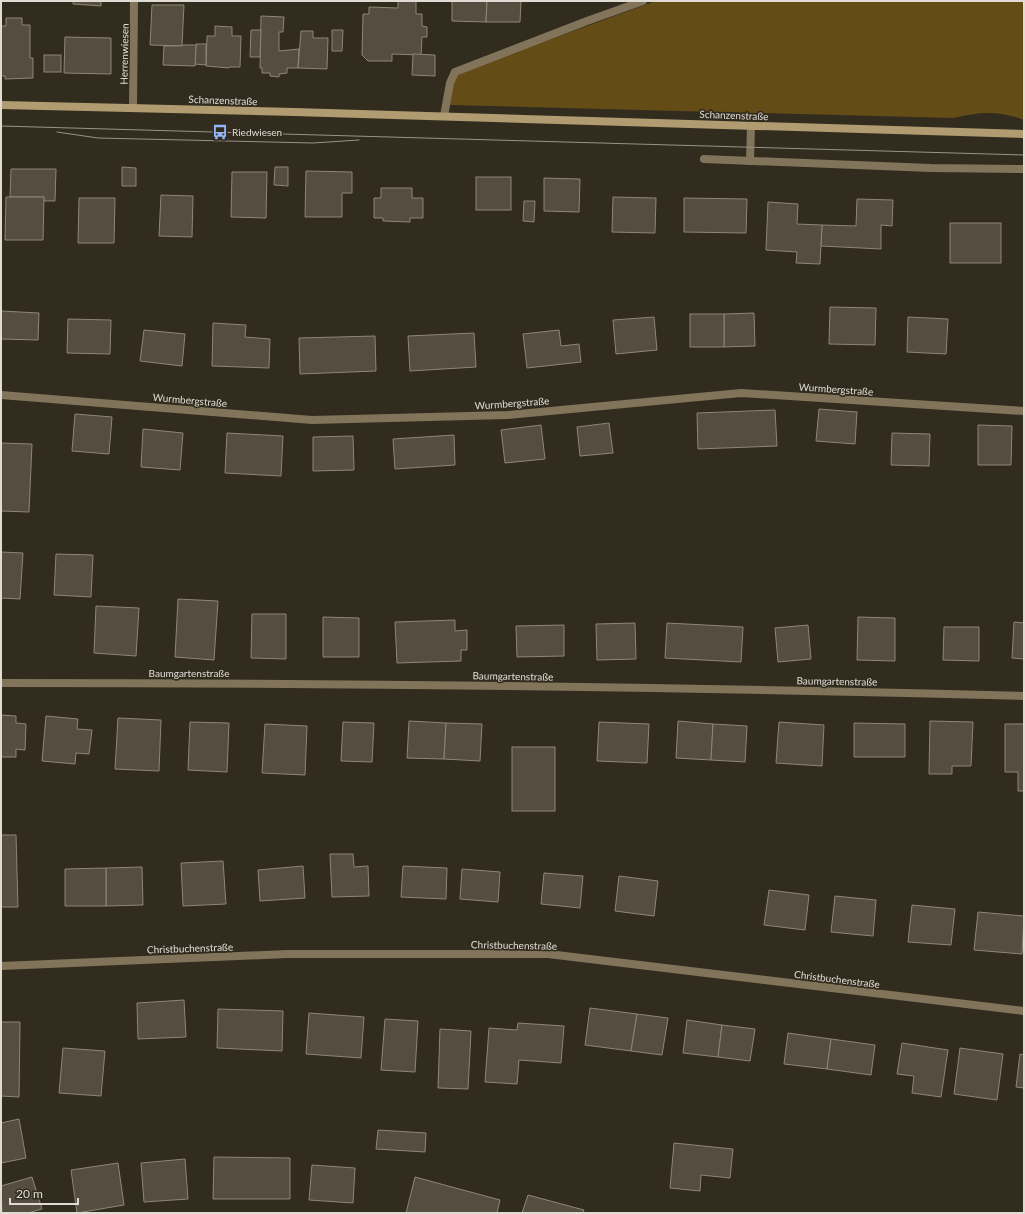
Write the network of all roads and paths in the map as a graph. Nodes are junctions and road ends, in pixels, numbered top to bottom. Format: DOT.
graph roads {
  1 [pos="134,1"];
  2 [pos="643,1"];
  3 [pos="1,105"];
  4 [pos="133,107"];
  5 [pos="444,116"];
  6 [pos="751,126"];
  7 [pos="1024,134"];
  8 [pos="704,160"];
  9 [pos="750,161"];
  10 [pos="1024,170"];
  11 [pos="1,395"];
  12 [pos="1024,411"];
  13 [pos="1,683"];
  14 [pos="1024,696"];
  15 [pos="1,966"];
  16 [pos="1024,1011"];
  1 -- 4 [label="street, Herrenwiesen"];
  2 -- 5 [label="street"];
  3 -- 4 [label="street, Schanzenstraße"];
  4 -- 5 [label="street, Schanzenstraße"];
  5 -- 6 [label="street, Schanzenstraße"];
  6 -- 7 [label="street, Schanzenstraße"];
  6 -- 9 [label="street"];
  8 -- 9 [label="street"];
  9 -- 10 [label="street"];
  11 -- 12 [label="street, Wurmbergstraße"];
  13 -- 14 [label="street, Baumgartenstraße"];
  15 -- 16 [label="street, Christbuchenstraße"];
}
